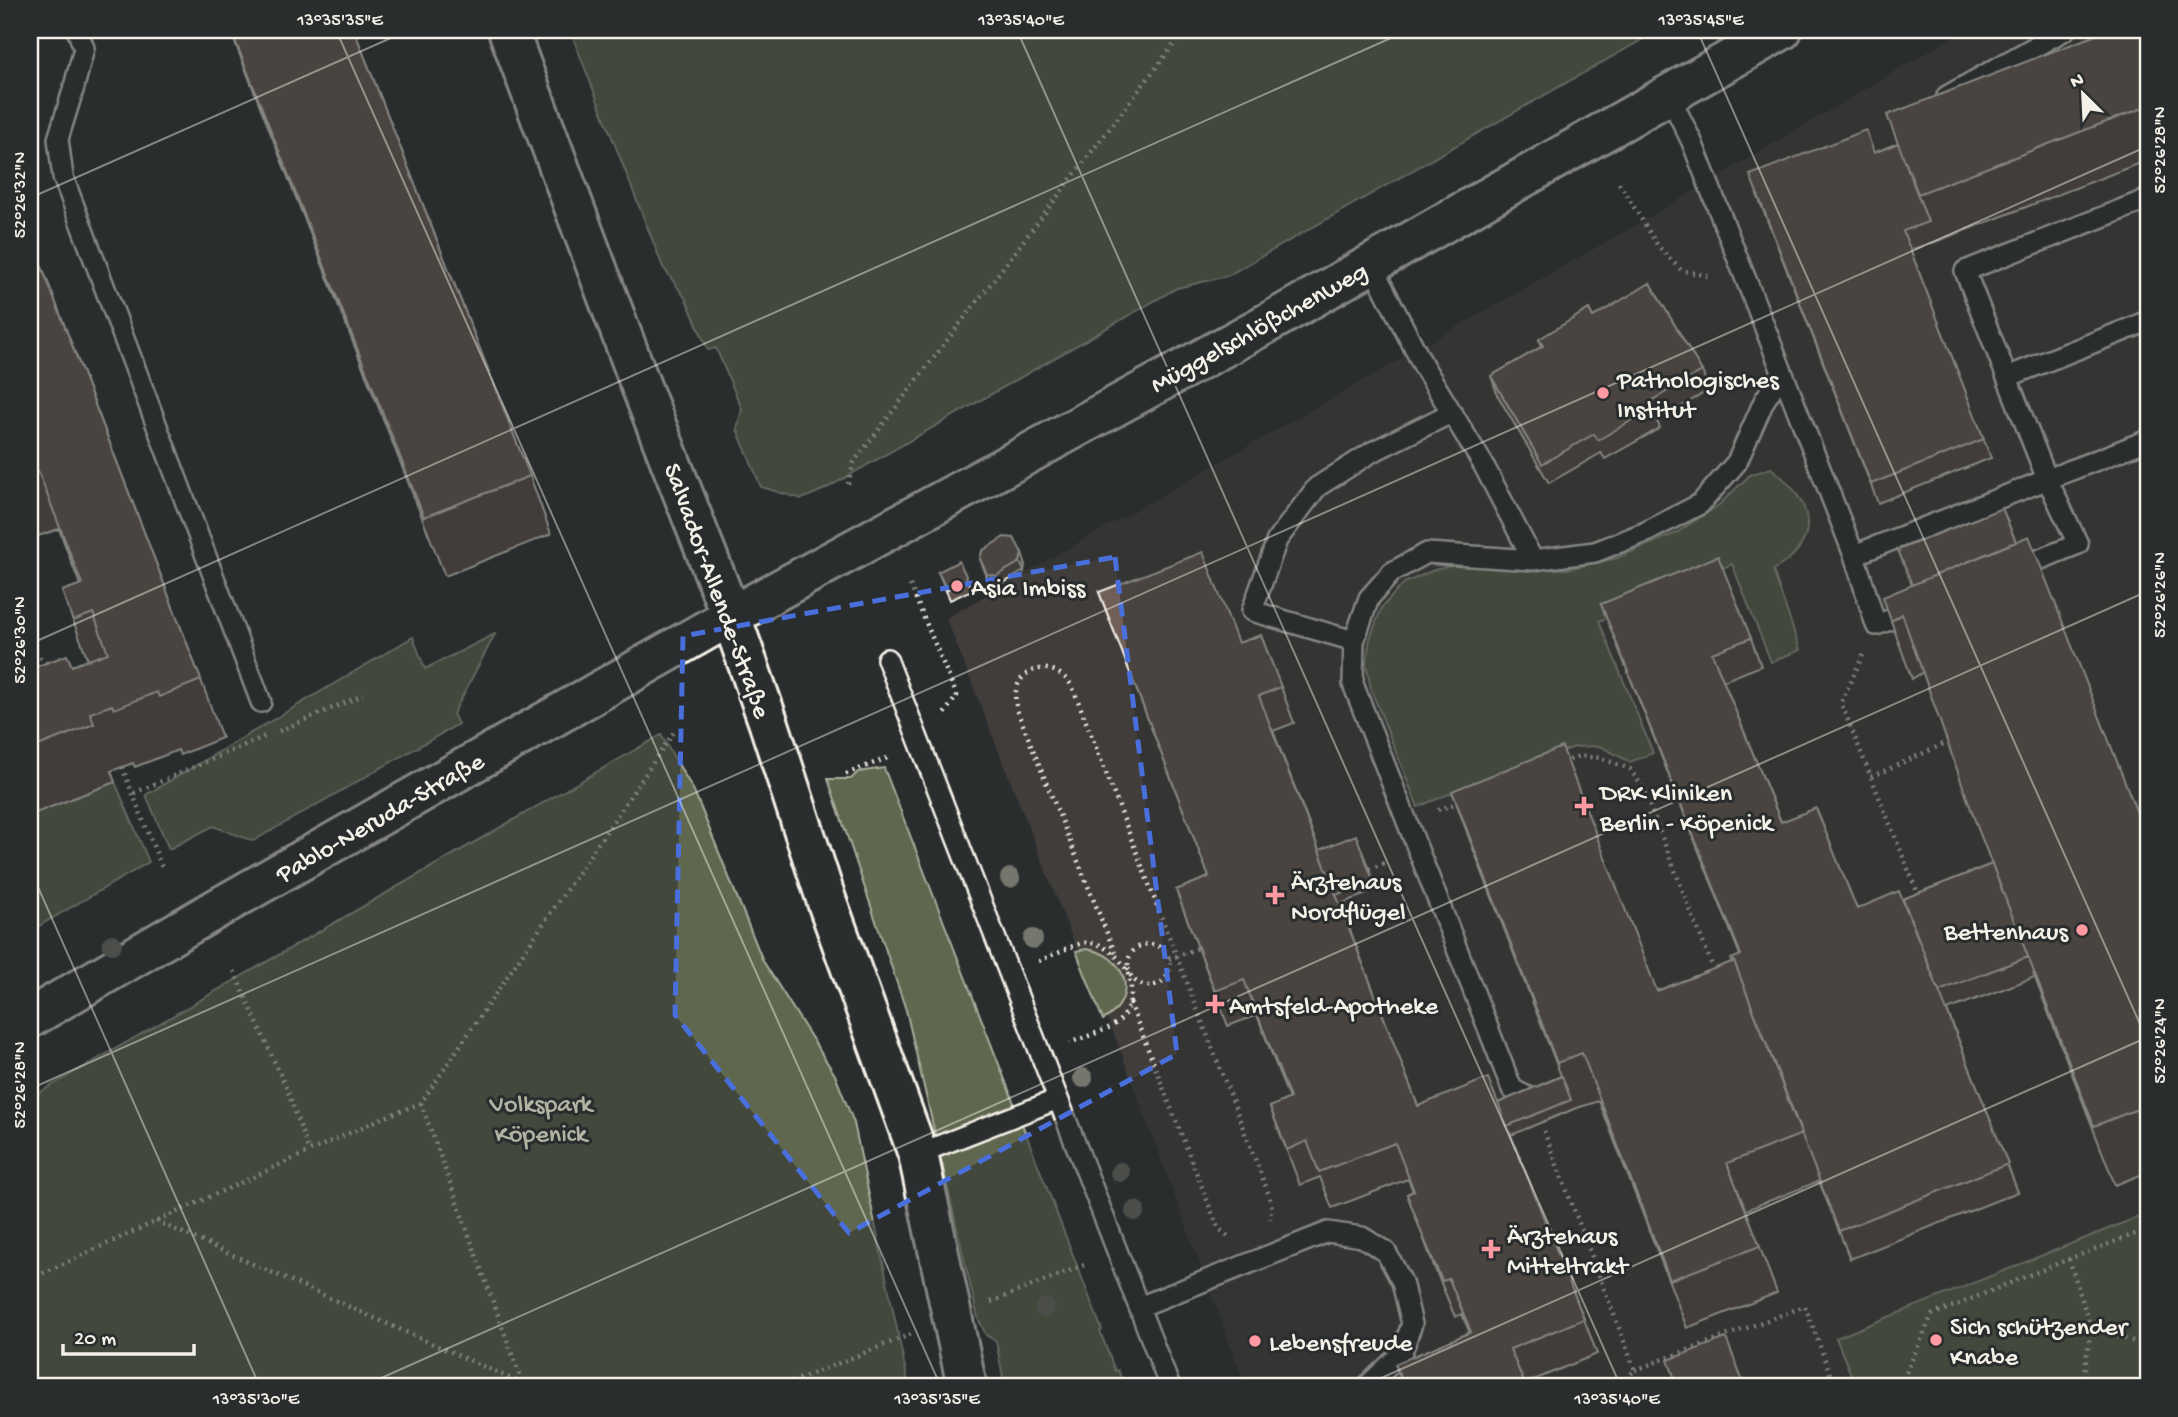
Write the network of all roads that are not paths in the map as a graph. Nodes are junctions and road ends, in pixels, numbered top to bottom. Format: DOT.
graph roads {
  1 [pos="77,30"];
  2 [pos="508,30"];
  3 [pos="1782,30"];
  4 [pos="2065,30"];
  5 [pos="1669,95"];
  6 [pos="1926,107"];
  7 [pos="2148,199"];
  8 [pos="1371,264"];
  9 [pos="2148,321"];
  10 [pos="1782,373"];
  11 [pos="2007,377"];
  12 [pos="1451,413"];
  13 [pos="2148,440"];
  14 [pos="2047,479"];
  15 [pos="1854,555"];
  16 [pos="1533,560"];
  17 [pos="2026,565"];
  18 [pos="1920,608"];
  19 [pos="731,616"];
  20 [pos="1354,641"];
  21 [pos="887,659"];
  22 [pos="261,702"];
  23 [pos="30,1018"];
  24 [pos="1058,1099"];
  25 [pos="1532,1100"];
  26 [pos="919,1154"];
  27 [pos="1139,1307"];
  28 [pos="967,1387"];
  29 [pos="1170,1387"];
  30 [pos="1366,1387"];
  1 -- 22 [label="lane"];
  2 -- 19 [label="street, Salvador-Allende-Straße"];
  3 -- 5 [label="street, Müggelschlößchenweg"];
  4 -- 6 [label="lane"];
  5 -- 8 [label="street, Müggelschlößchenweg"];
  5 -- 10 [label="lane"];
  7 -- 11 [label="lane"];
  8 -- 12 [label="lane"];
  8 -- 19 [label="street, Müggelschlößchenweg"];
  9 -- 11 [label="lane"];
  10 -- 15 [label="lane"];
  10 -- 16 [label="lane"];
  11 -- 14 [label="lane"];
  12 -- 16 [label="lane"];
  12 -- 20 [label="lane"];
  13 -- 14 [label="lane"];
  14 -- 15 [label="lane"];
  14 -- 17 [label="lane"];
  15 -- 18 [label="lane"];
  16 -- 20 [label="lane"];
  19 -- 23 [label="street, Pablo-Neruda-Straße"];
  19 -- 26 [label="street, Salvador-Allende-Straße"];
  20 -- 25 [label="lane"];
  21 -- 24 [label="lane"];
  24 -- 26 [label="lane"];
  24 -- 27 [label="lane"];
  26 -- 28 [label="street, Salvador-Allende-Straße"];
  27 -- 29 [label="lane"];
  27 -- 30 [label="lane"];
}
